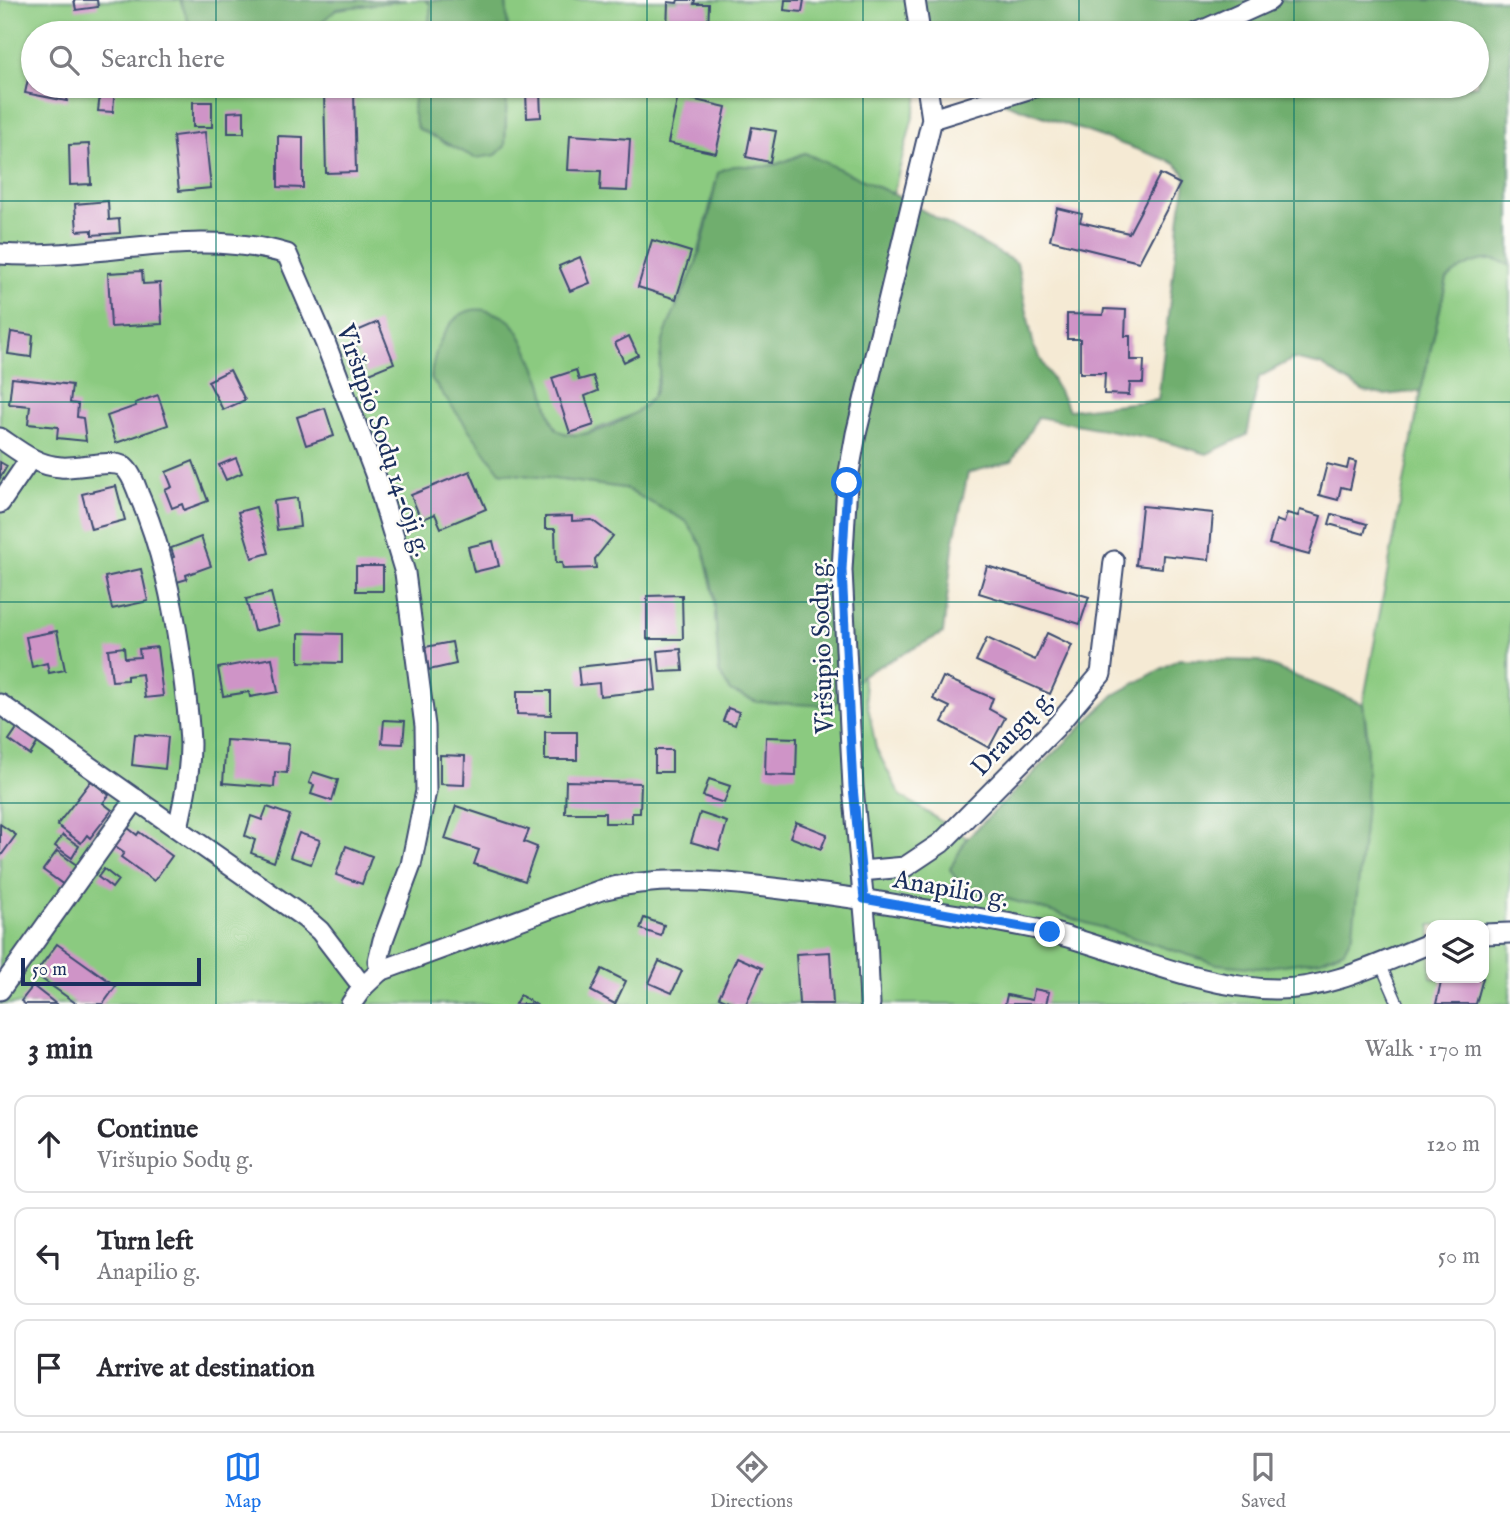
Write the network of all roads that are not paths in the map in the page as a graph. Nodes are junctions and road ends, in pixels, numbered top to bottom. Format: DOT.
graph roads {
  1 [pos="915,0"];
  2 [pos="1270,0"];
  3 [pos="918,21"];
  4 [pos="1224,21"];
  5 [pos="929,98"];
  6 [pos="999,98"];
  7 [pos="932,119"];
  8 [pos="0,254"];
  9 [pos="0,438"];
  10 [pos="30,459"];
  11 [pos="0,503"];
  12 [pos="1114,561"];
  13 [pos="0,704"];
  14 [pos="136,799"];
  15 [pos="178,828"];
  16 [pos="861,871"];
  17 [pos="864,899"];
  18 [pos="1489,933"];
  19 [pos="1510,933"];
  20 [pos="1426,945"];
  21 [pos="1380,963"];
  22 [pos="380,971"];
  23 [pos="363,987"];
  24 [pos="0,990"];
  25 [pos="351,1004"];
  26 [pos="870,1004"];
  27 [pos="1398,1004"];
  1 -- 3 [label="street"];
  2 -- 4 [label="street"];
  5 -- 7 [label="street, Viršupio Sodų g."];
  6 -- 7 [label="street"];
  7 -- 16 [label="street, Viršupio Sodų g."];
  8 -- 22 [label="street, Viršupio Sodų 14-oji g."];
  9 -- 10 [label="street"];
  10 -- 11 [label="street"];
  10 -- 15 [label="street"];
  12 -- 16 [label="street, Draugų g."];
  13 -- 14 [label="street"];
  14 -- 15 [label="street"];
  14 -- 24 [label="street"];
  15 -- 23 [label="street"];
  16 -- 17 [label="street, Viršupio Sodų g."];
  17 -- 21 [label="street, Anapilio g."];
  17 -- 22 [label="street, Anapilio g."];
  17 -- 26 [label="street, Viršupio Sodų g."];
  18 -- 19 [label="street"];
  20 -- 21 [label="street, Anapilio g."];
  21 -- 27 [label="lane"];
  22 -- 23 [label="street, Anapilio g."];
  23 -- 25 [label="street, Anapilio g."];
}
